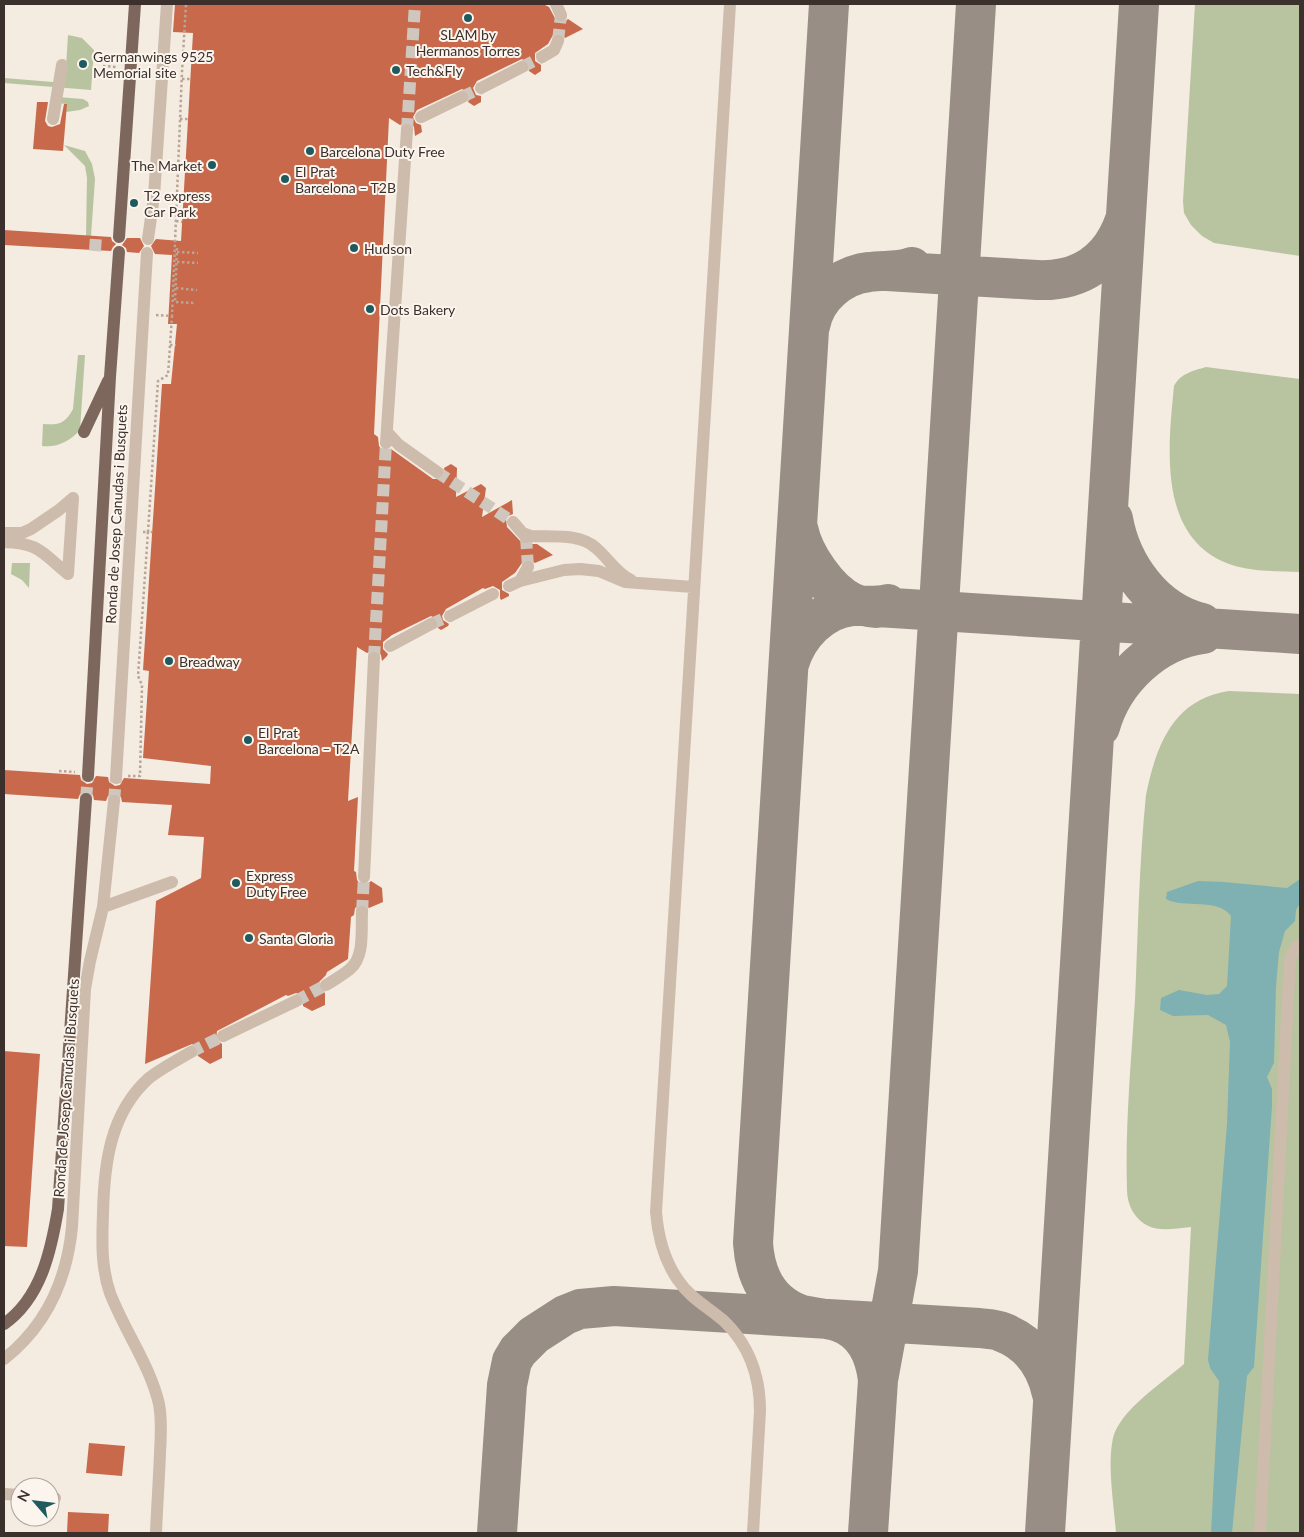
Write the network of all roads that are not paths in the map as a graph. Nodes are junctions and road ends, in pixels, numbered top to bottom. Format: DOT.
graph roads {
  1 [pos="135,4"];
  2 [pos="167,4"];
  3 [pos="730,4"];
  4 [pos="558,41"];
  5 [pos="542,57"];
  6 [pos="62,65"];
  7 [pos="522,67"];
  8 [pos="481,88"];
  9 [pos="462,97"];
  10 [pos="421,117"];
  11 [pos="53,119"];
  12 [pos="408,135"];
  13 [pos="119,237"];
  14 [pos="148,239"];
  15 [pos="119,252"];
  16 [pos="147,253"];
  17 [pos="110,377"];
  18 [pos="84,432"];
  19 [pos="437,472"];
  20 [pos="513,522"];
  21 [pos="4,533"];
  22 [pos="4,542"];
  23 [pos="528,567"];
  24 [pos="638,583"];
  25 [pos="693,587"];
  26 [pos="493,594"];
  27 [pos="450,616"];
  28 [pos="431,624"];
  29 [pos="390,646"];
  30 [pos="374,661"];
  31 [pos="88,776"];
  32 [pos="116,778"];
  33 [pos="86,799"];
  34 [pos="114,801"];
  35 [pos="364,877"];
  36 [pos="172,882"];
  37 [pos="103,907"];
  38 [pos="362,912"];
  39 [pos="1300,945"];
  40 [pos="326,985"];
  41 [pos="296,1001"];
  42 [pos="222,1036"];
  43 [pos="191,1052"];
  44 [pos="4,1324"];
  45 [pos="4,1358"];
  46 [pos="156,1533"];
  47 [pos="753,1533"];
  48 [pos="1260,1533"];
  1 -- 13 [label="main road"];
  2 -- 14 [label="street"];
  3 -- 25 [label="street"];
  4 -- 5 [label="street"];
  6 -- 11 [label="street"];
  7 -- 8 [label="street"];
  9 -- 10 [label="street"];
  12 -- 19 [label="street"];
  15 -- 17 [label="main road, Ronda de Josep Canudas i Busquets"];
  16 -- 32 [label="street, Ronda de Josep Canudas i Busquets"];
  17 -- 18 [label="main road"];
  17 -- 31 [label="main road, Ronda de Josep Canudas i Busquets"];
  20 -- 24 [label="street"];
  21 -- 22 [label="street"];
  23 -- 24 [label="street"];
  24 -- 25 [label="street"];
  25 -- 47 [label="street"];
  26 -- 27 [label="street"];
  28 -- 29 [label="street"];
  30 -- 35 [label="street"];
  33 -- 44 [label="main road, Ronda de Josep Canudas i Busquets"];
  34 -- 37 [label="street, Ronda de Josep Canudas i Busquets"];
  36 -- 37 [label="street"];
  37 -- 45 [label="street, Ronda de Josep Canudas i Busquets"];
  38 -- 40 [label="street"];
  39 -- 48 [label="street"];
  41 -- 42 [label="street"];
  43 -- 46 [label="street"];
}
